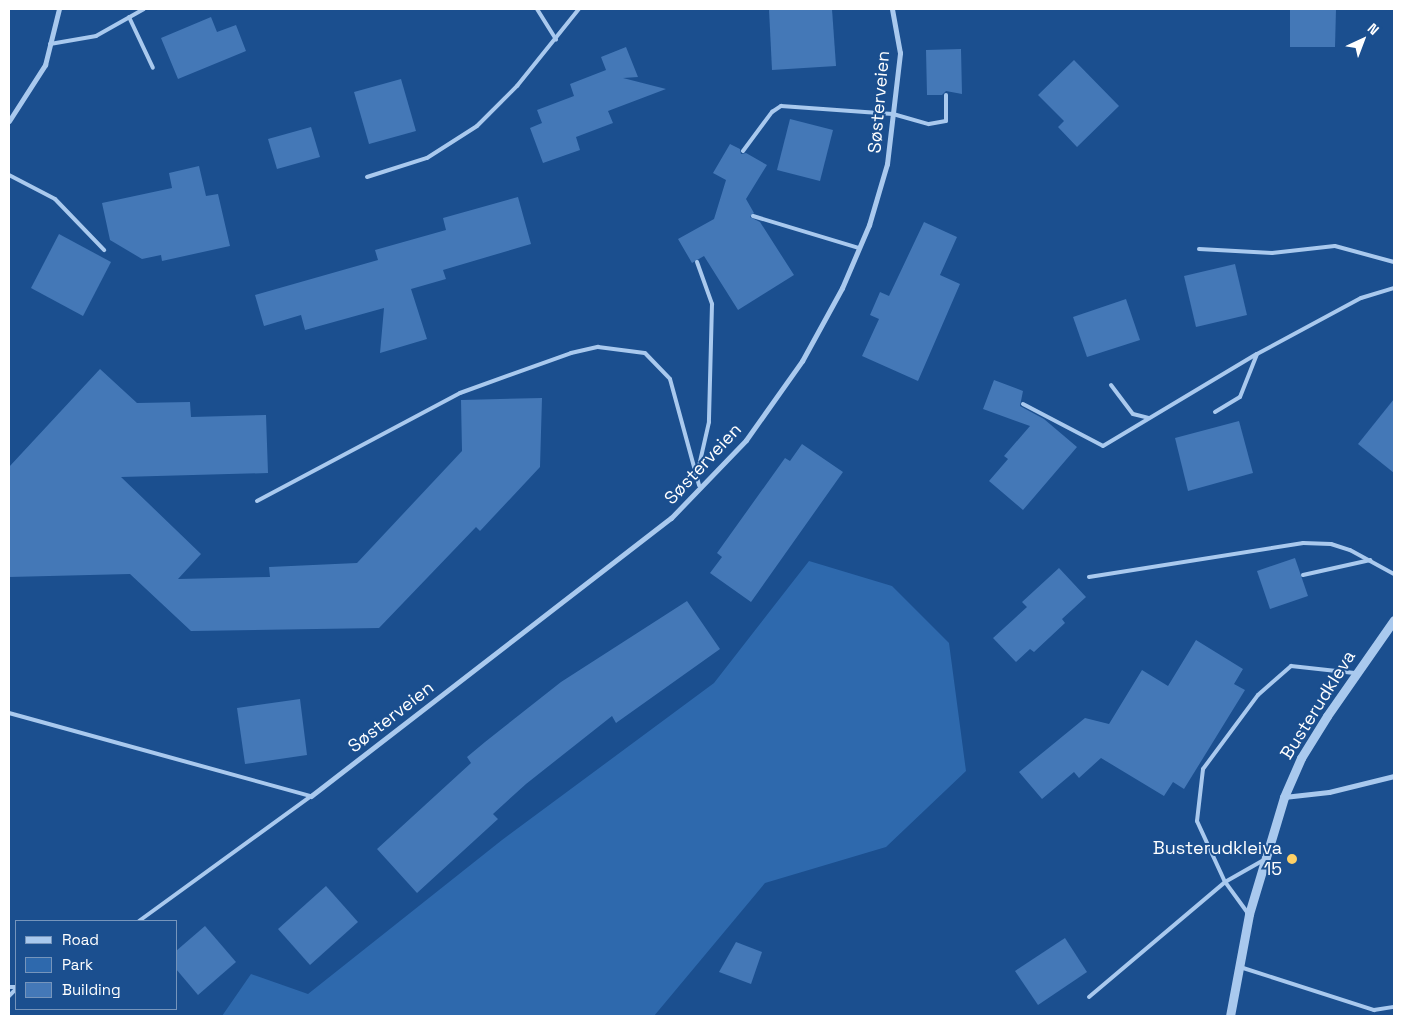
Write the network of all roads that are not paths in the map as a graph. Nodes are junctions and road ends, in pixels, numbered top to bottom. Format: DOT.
graph roads {
  1 [pos="59,9"];
  2 [pos="144,9"];
  3 [pos="537,9"];
  4 [pos="579,9"];
  5 [pos="892,9"];
  6 [pos="129,17"];
  7 [pos="556,38"];
  8 [pos="50,44"];
  9 [pos="153,68"];
  10 [pos="946,94"];
  11 [pos="892,114"];
  12 [pos="9,120"];
  13 [pos="743,151"];
  14 [pos="9,175"];
  15 [pos="367,177"];
  16 [pos="753,216"];
  17 [pos="859,248"];
  18 [pos="1200,249"];
  19 [pos="104,250"];
  20 [pos="697,262"];
  21 [pos="1394,262"];
  22 [pos="1394,288"];
  23 [pos="1257,354"];
  24 [pos="1111,385"];
  25 [pos="1023,404"];
  26 [pos="1215,412"];
  27 [pos="1149,418"];
  28 [pos="697,478"];
  29 [pos="699,485"];
  30 [pos="257,501"];
  31 [pos="1370,560"];
  32 [pos="1394,574"];
  33 [pos="1303,575"];
  34 [pos="1089,577"];
  35 [pos="1394,620"];
  36 [pos="1355,673"];
  37 [pos="9,713"];
  38 [pos="1394,776"];
  39 [pos="311,796"];
  40 [pos="1284,797"];
  41 [pos="1262,861"];
  42 [pos="1225,882"];
  43 [pos="1249,914"];
  44 [pos="140,920"];
  45 [pos="1240,967"];
  46 [pos="1089,997"];
  47 [pos="1394,1007"];
  48 [pos="1230,1016"];
  1 -- 8 [label="street"];
  2 -- 6 [label="lane"];
  3 -- 7 [label="lane"];
  4 -- 7 [label="lane"];
  5 -- 11 [label="street, Søsterveien"];
  6 -- 8 [label="lane"];
  6 -- 9 [label="lane"];
  7 -- 15 [label="lane"];
  8 -- 12 [label="street"];
  10 -- 11 [label="lane"];
  11 -- 13 [label="lane"];
  11 -- 17 [label="street, Søsterveien"];
  14 -- 19 [label="lane"];
  16 -- 17 [label="lane"];
  17 -- 29 [label="street, Søsterveien"];
  18 -- 21 [label="lane"];
  20 -- 28 [label="lane"];
  22 -- 23 [label="lane"];
  23 -- 26 [label="lane"];
  23 -- 27 [label="lane"];
  24 -- 27 [label="lane"];
  25 -- 27 [label="lane"];
  28 -- 29 [label="lane"];
  28 -- 30 [label="lane"];
  29 -- 39 [label="street, Søsterveien"];
  31 -- 32 [label="lane"];
  31 -- 33 [label="lane"];
  31 -- 34 [label="lane"];
  35 -- 36 [label="street, Busterudkleva"];
  36 -- 40 [label="street, Busterudkleva"];
  36 -- 42 [label="lane"];
  37 -- 39 [label="lane"];
  38 -- 40 [label="street"];
  39 -- 44 [label="lane"];
  40 -- 41 [label="street, Busterudkleva"];
  41 -- 42 [label="lane"];
  41 -- 43 [label="street, Busterudkleva"];
  42 -- 43 [label="lane"];
  42 -- 46 [label="lane"];
  43 -- 45 [label="street, Busterudkleva"];
  45 -- 47 [label="lane"];
  45 -- 48 [label="street, Busterudkleva"];
}
